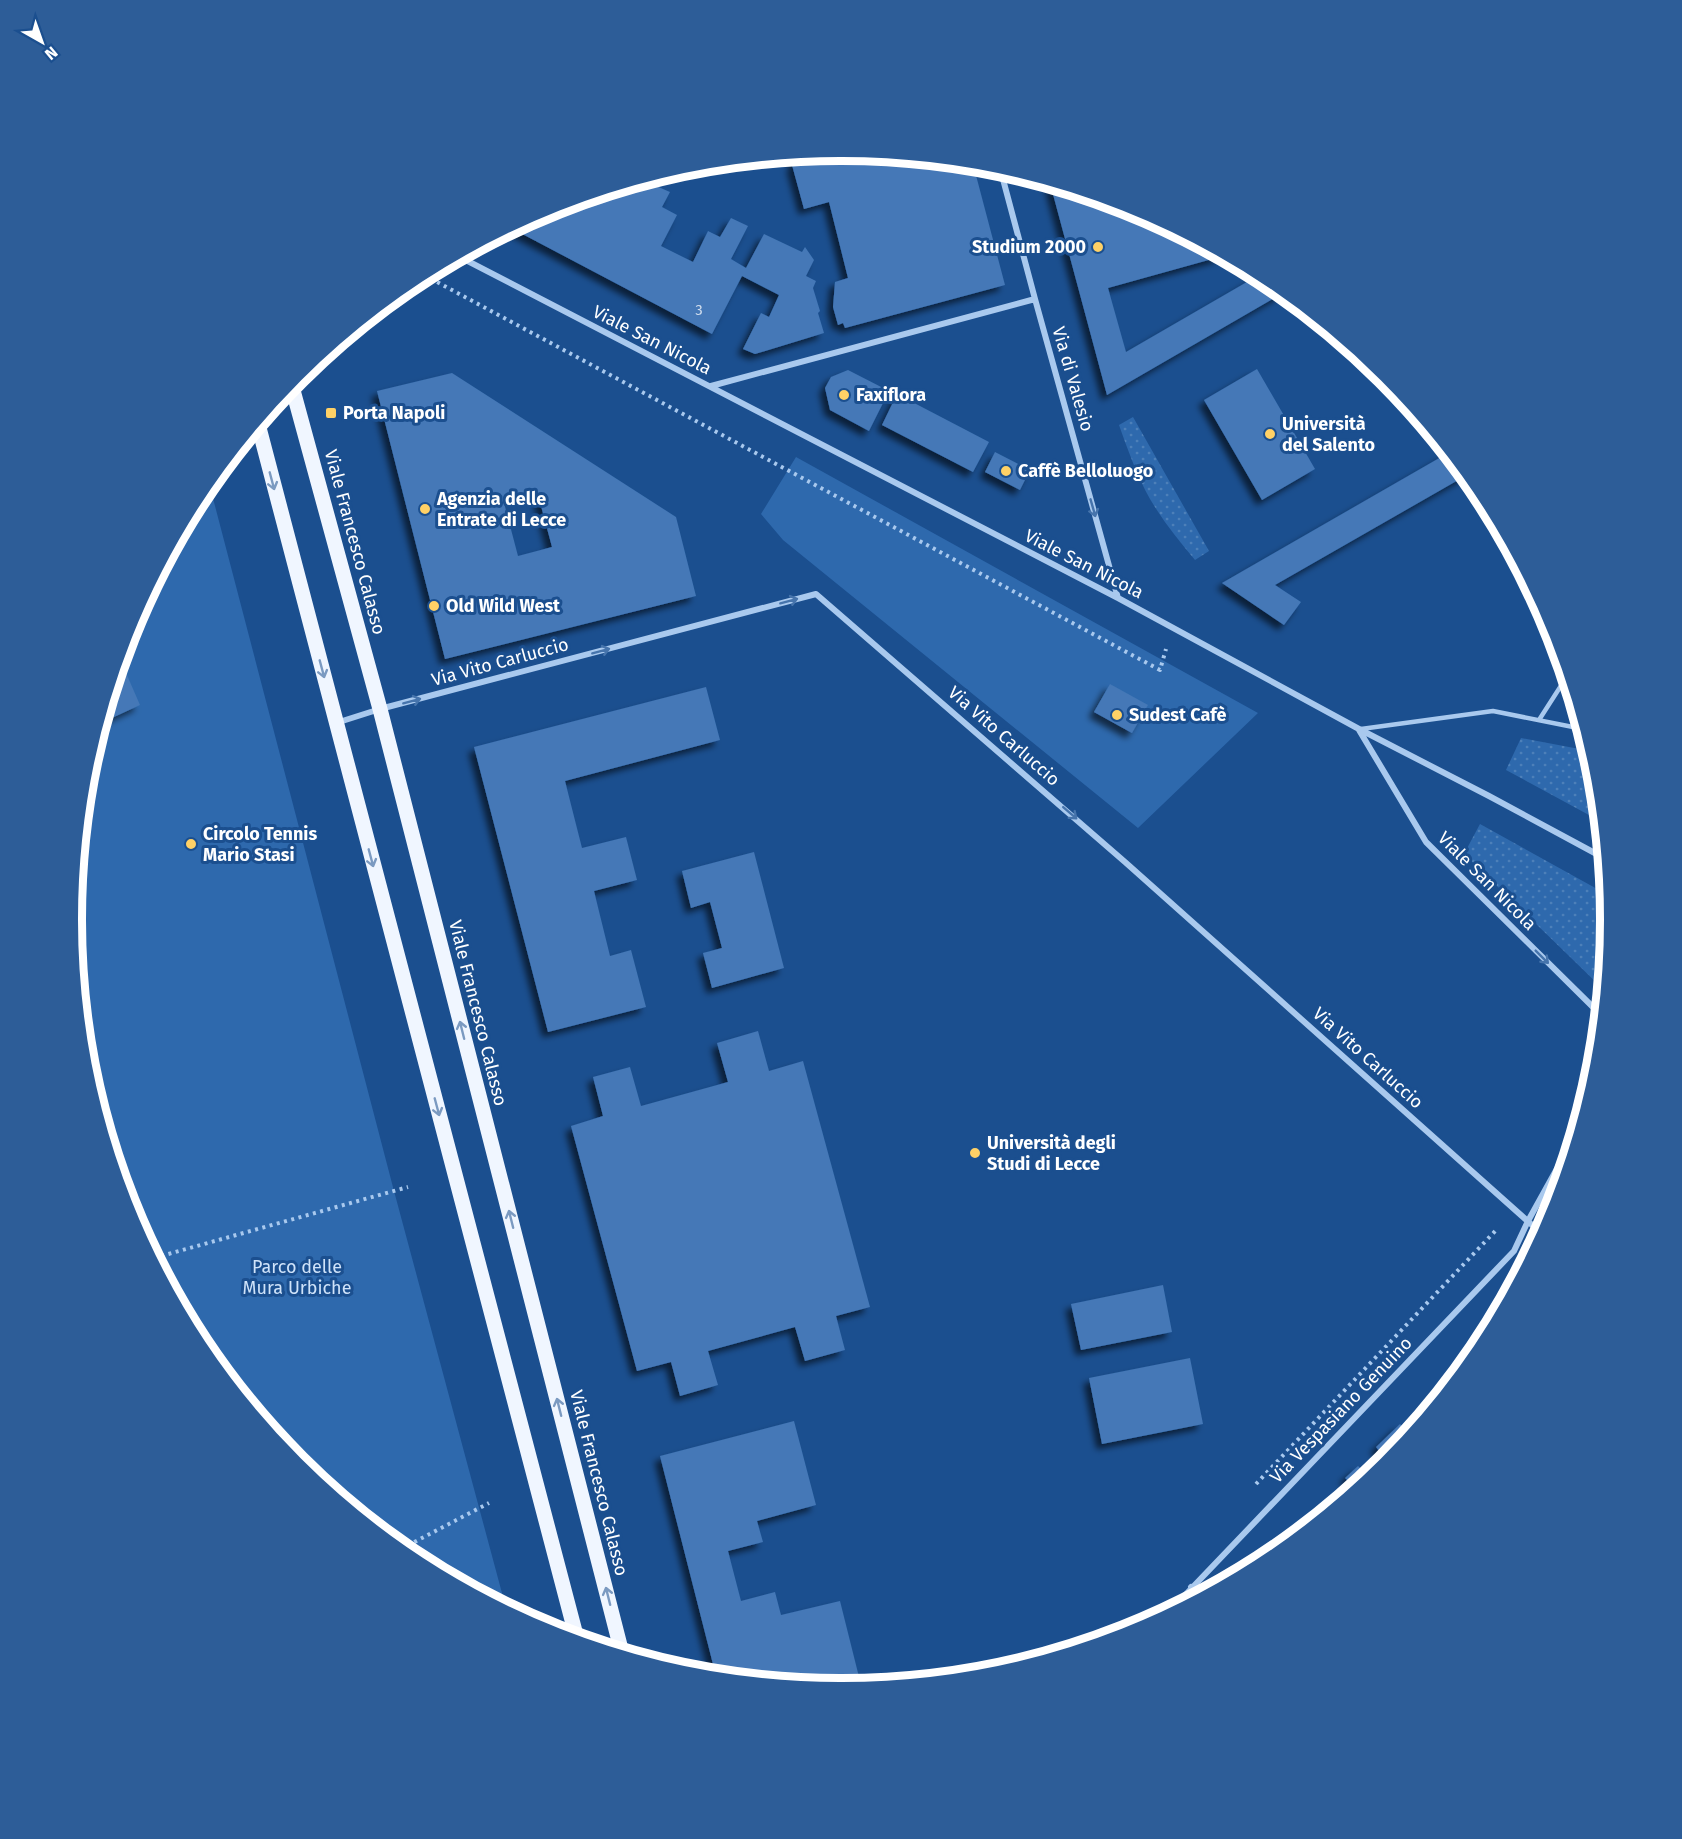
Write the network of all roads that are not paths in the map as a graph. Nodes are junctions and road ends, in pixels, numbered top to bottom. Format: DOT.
graph roads {
  1 [pos="1003,179"];
  2 [pos="467,260"];
  3 [pos="1035,299"];
  4 [pos="710,386"];
  5 [pos="294,394"];
  6 [pos="260,432"];
  7 [pos="1118,598"];
  8 [pos="1562,685"];
  9 [pos="380,709"];
  10 [pos="1539,720"];
  11 [pos="336,723"];
  12 [pos="1575,727"];
  13 [pos="1359,729"];
  14 [pos="1596,854"];
  15 [pos="1594,1008"];
  16 [pos="1557,1169"];
  17 [pos="1528,1221"];
  18 [pos="1534,1227"];
  19 [pos="1191,1587"];
  20 [pos="1194,1590"];
  21 [pos="1183,1596"];
  22 [pos="574,1629"];
  23 [pos="620,1645"];
  1 -- 3 [label="street, Via di Valesio"];
  2 -- 4 [label="street, Viale San Nicola"];
  3 -- 4 [label="street"];
  3 -- 7 [label="street, Via di Valesio, one-way"];
  4 -- 7 [label="street, Viale San Nicola"];
  5 -- 9 [label="main road, Viale Francesco Calasso"];
  6 -- 11 [label="main road, one-way"];
  7 -- 13 [label="street, Viale San Nicola"];
  8 -- 10 [label="lane"];
  9 -- 11 [label="street, Via Vito Carluccio"];
  9 -- 17 [label="street, Via Vito Carluccio, one-way"];
  23 -- 9 [label="main road, Viale Francesco Calasso, one-way"];
  10 -- 12 [label="lane"];
  10 -- 13 [label="lane"];
  11 -- 22 [label="main road, one-way"];
  13 -- 14 [label="street"];
  13 -- 15 [label="street, Viale San Nicola, one-way"];
  16 -- 17 [label="street"];
  17 -- 18 [label="street, Via Vito Carluccio"];
  17 -- 19 [label="street, Via Vespasiano Genuino"];
  19 -- 20 [label="street"];
  19 -- 21 [label="street, Via Vespasiano Genuino"];
}
